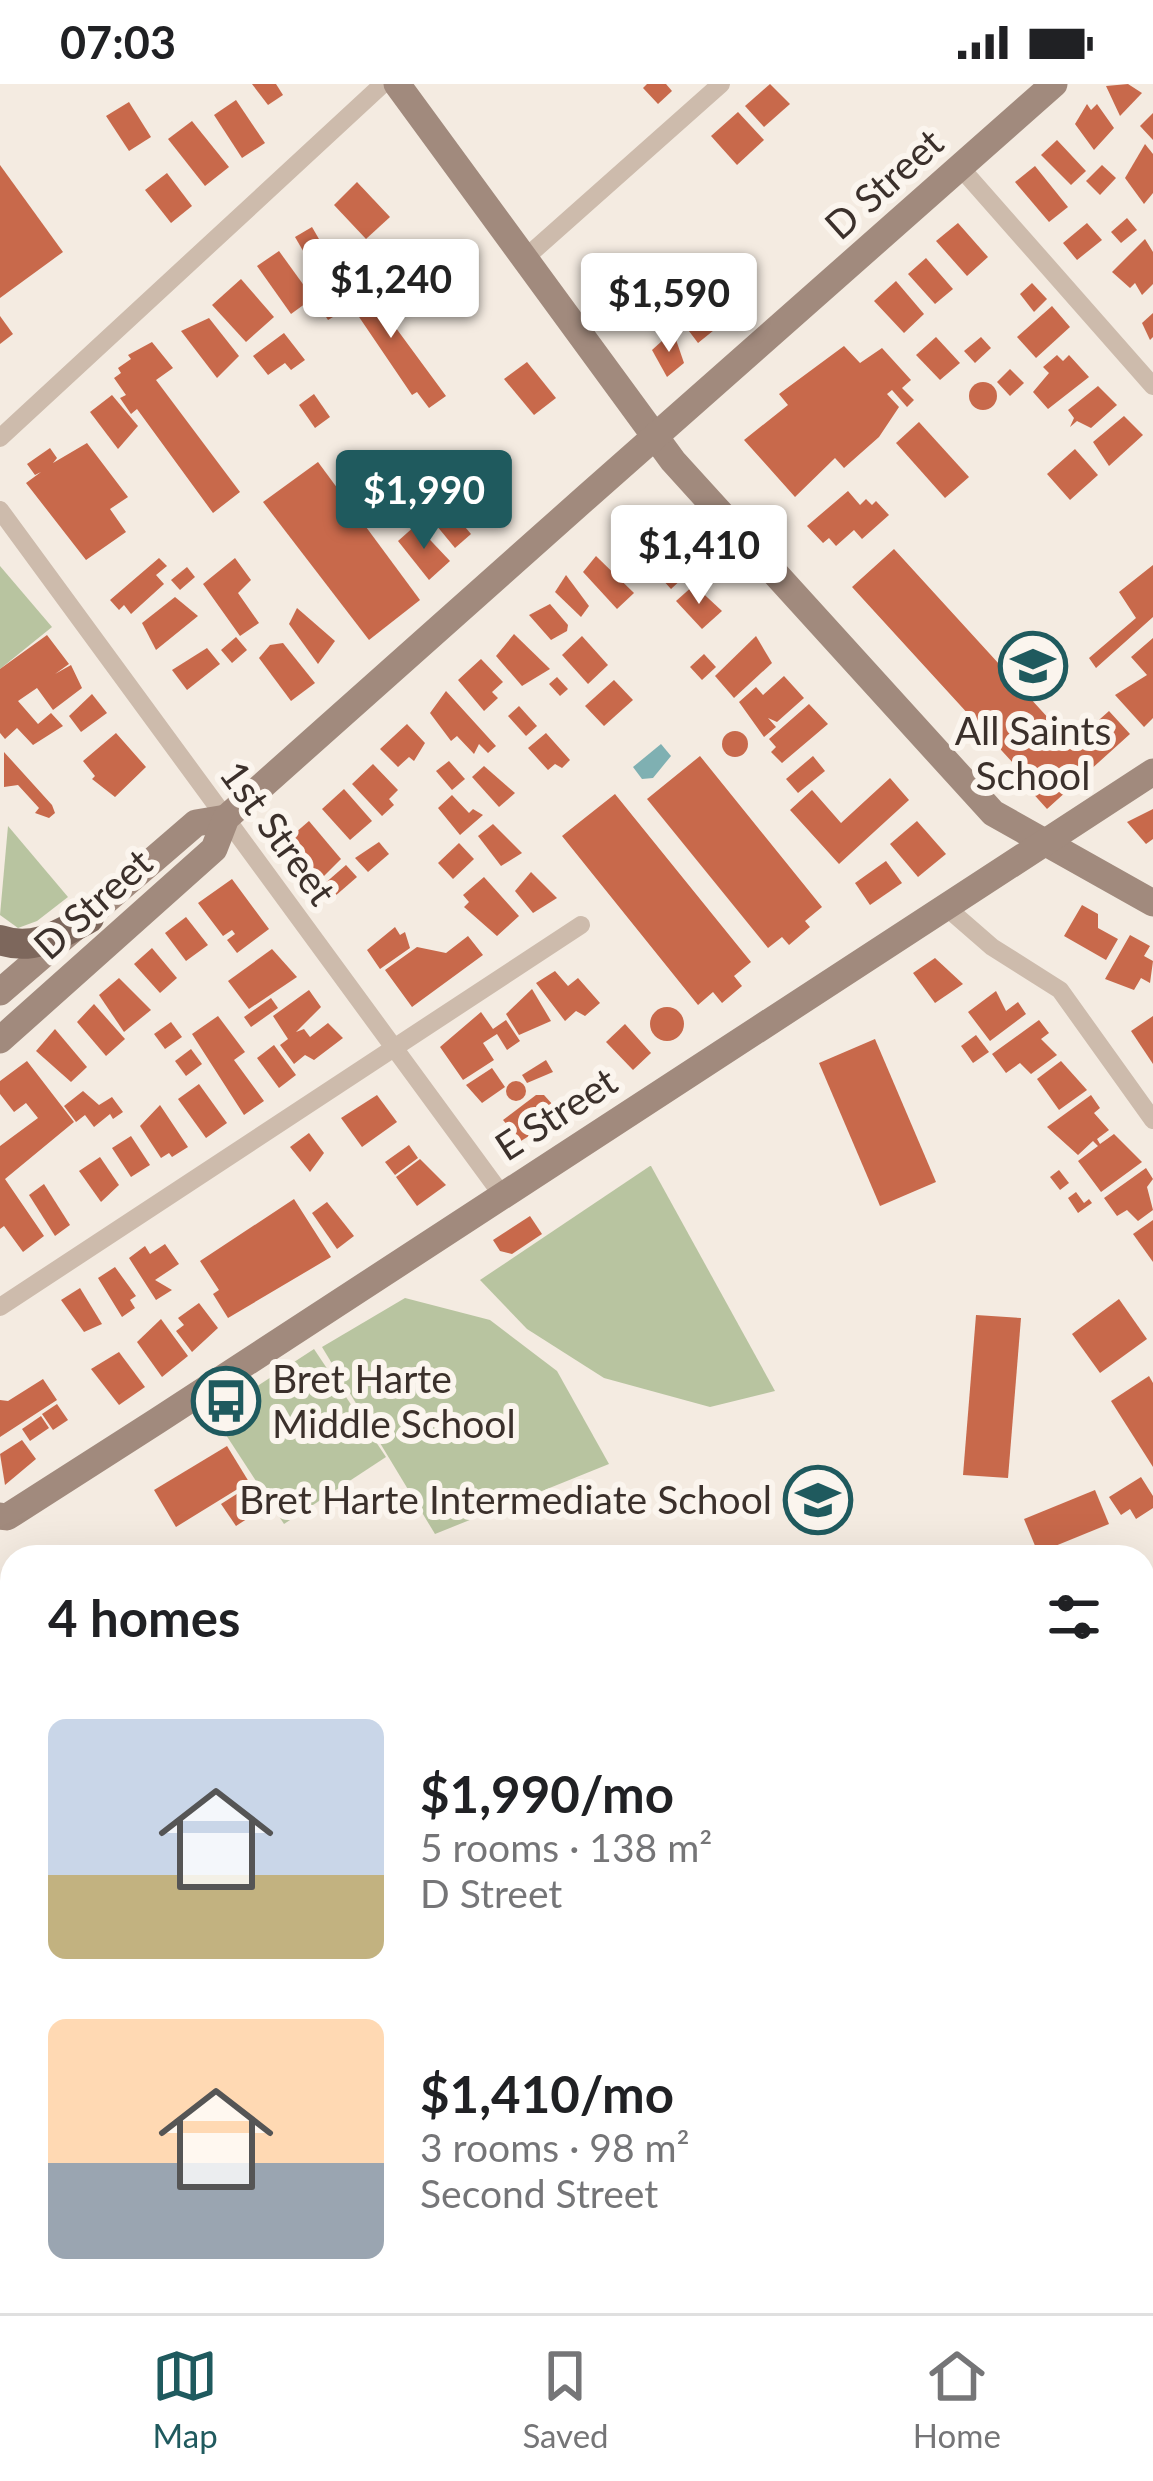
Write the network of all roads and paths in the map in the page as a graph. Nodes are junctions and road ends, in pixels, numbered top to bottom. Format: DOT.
graph roads {
  1 [pos="383,84"];
  2 [pos="397,84"];
  3 [pos="721,84"];
  4 [pos="1054,84"];
  5 [pos="960,167"];
  6 [pos="524,259"];
  7 [pos="1153,386"];
  8 [pos="653,436"];
  9 [pos="0,438"];
  10 [pos="0,510"];
  11 [pos="1153,772"];
  12 [pos="226,818"];
  13 [pos="1046,844"];
  14 [pos="1153,903"];
  15 [pos="946,907"];
  16 [pos="89,918"];
  17 [pos="581,925"];
  18 [pos="0,940"];
  19 [pos="0,992"];
  20 [pos="0,1040"];
  21 [pos="393,1044"];
  22 [pos="1153,1120"];
  23 [pos="502,1196"];
  24 [pos="0,1307"];
  25 [pos="0,1516"];
  1 -- 9 [label="street"];
  2 -- 6 [label="street"];
  3 -- 6 [label="street"];
  4 -- 5 [label="street, D Street"];
  5 -- 7 [label="street"];
  5 -- 8 [label="street, D Street"];
  6 -- 8 [label="street"];
  8 -- 12 [label="street, D Street"];
  8 -- 13 [label="street"];
  10 -- 12 [label="street, 1st Street"];
  11 -- 13 [label="street, E Street"];
  12 -- 16 [label="street, D Street"];
  12 -- 20 [label="street, D Street"];
  12 -- 21 [label="street, 1st Street"];
  13 -- 14 [label="street"];
  13 -- 15 [label="street, E Street"];
  15 -- 22 [label="street"];
  15 -- 23 [label="street, E Street"];
  16 -- 18 [label="main road"];
  16 -- 19 [label="street, D Street"];
  17 -- 21 [label="street"];
  21 -- 23 [label="street, 1st Street"];
  21 -- 24 [label="street"];
  23 -- 25 [label="street, E Street"];
}
